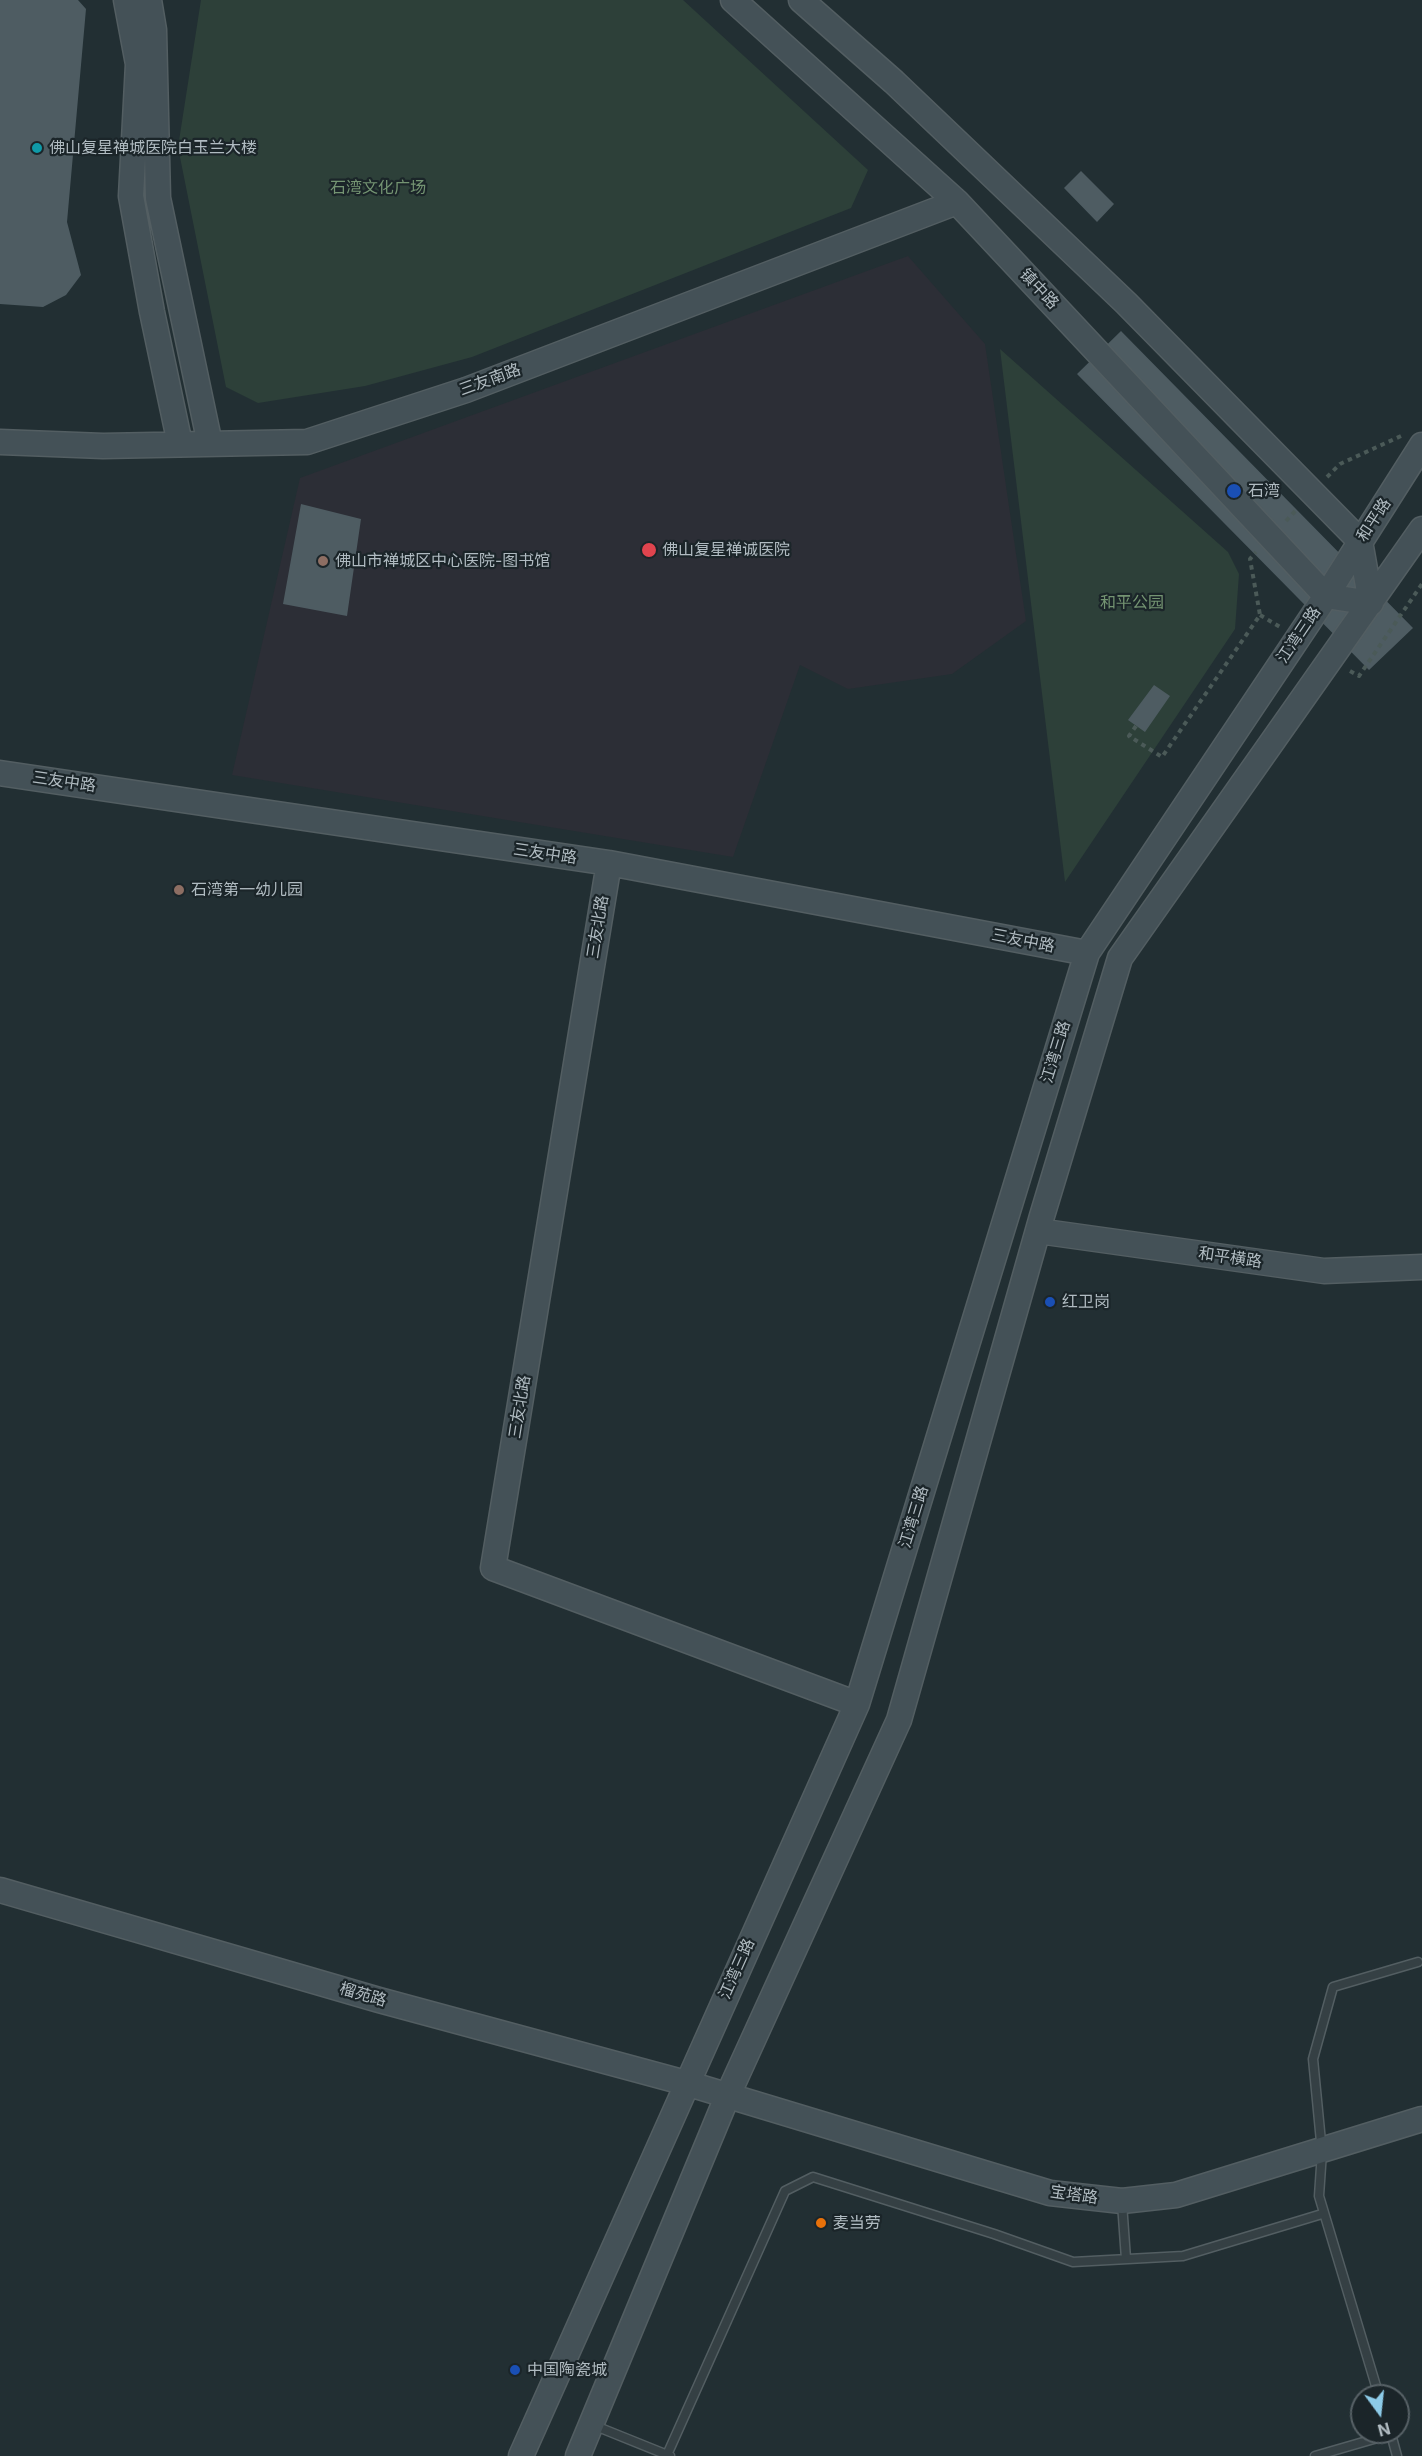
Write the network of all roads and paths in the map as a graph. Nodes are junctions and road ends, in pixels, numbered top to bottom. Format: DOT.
graph roads {
  1 [pos="126,0"];
  2 [pos="149,0"];
  3 [pos="733,0"];
  4 [pos="801,0"];
  5 [pos="957,202"];
  6 [pos="1413,440"];
  7 [pos="0,442"];
  8 [pos="180,444"];
  9 [pos="210,444"];
  10 [pos="1313,492"];
  11 [pos="1422,529"];
  12 [pos="1270,537"];
  13 [pos="1360,541"];
  14 [pos="1422,584"];
  15 [pos="1326,596"];
  16 [pos="1371,603"];
  17 [pos="1359,676"];
  18 [pos="1137,726"];
  19 [pos="0,773"];
  20 [pos="609,863"];
  21 [pos="1087,953"];
  22 [pos="1038,1231"];
  23 [pos="1422,1267"];
  24 [pos="857,1704"];
  25 [pos="0,1890"];
  26 [pos="1419,1962"];
  27 [pos="686,2083"];
  28 [pos="727,2097"];
  29 [pos="1422,2119"];
  30 [pos="1322,2152"];
  31 [pos="1122,2201"];
  32 [pos="1322,2214"];
  33 [pos="1126,2259"];
  34 [pos="1375,2384"];
  35 [pos="592,2424"];
  36 [pos="1355,2444"];
  37 [pos="669,2455"];
  38 [pos="521,2456"];
  39 [pos="578,2456"];
  40 [pos="1315,2456"];
  1 -- 8 [label="main road"];
  2 -- 9 [label="main road"];
  3 -- 5 [label="main road, 镇中路"];
  4 -- 10 [label="main road"];
  5 -- 9 [label="main road, 三友南路"];
  5 -- 12 [label="main road, 镇中路"];
  6 -- 10 [label="path"];
  6 -- 13 [label="main road, 和平路"];
  7 -- 8 [label="main road, 三友南路"];
  8 -- 9 [label="main road, 三友南路"];
  10 -- 12 [label="path"];
  10 -- 13 [label="main road"];
  11 -- 16 [label="main road"];
  12 -- 15 [label="main road, 镇中路"];
  12 -- 18 [label="path"];
  13 -- 15 [label="main road, 和平路"];
  13 -- 16 [label="main road"];
  14 -- 17 [label="path"];
  15 -- 16 [label="main road"];
  15 -- 21 [label="main road, 江湾三路"];
  16 -- 22 [label="main road, 江湾三路"];
  19 -- 20 [label="main road, 三友中路"];
  20 -- 21 [label="main road, 三友中路"];
  20 -- 24 [label="main road, 三友北路"];
  21 -- 24 [label="main road, 江湾三路"];
  22 -- 23 [label="main road, 和平横路"];
  22 -- 28 [label="main road, 江湾三路"];
  24 -- 27 [label="main road, 江湾三路"];
  25 -- 27 [label="main road, 榴苑路"];
  26 -- 30 [label="lane"];
  27 -- 28 [label="main road, 榴苑路"];
  27 -- 38 [label="main road, 江湾三路"];
  28 -- 31 [label="main road, 宝塔路"];
  28 -- 35 [label="main road, 江湾三路"];
  29 -- 30 [label="main road, 宝塔路"];
  30 -- 31 [label="main road, 宝塔路"];
  30 -- 32 [label="lane"];
  31 -- 33 [label="lane"];
  32 -- 33 [label="lane"];
  32 -- 34 [label="lane"];
  33 -- 37 [label="lane"];
  35 -- 37 [label="lane"];
  35 -- 39 [label="main road, 江湾三路"];
  36 -- 40 [label="lane"];
}
